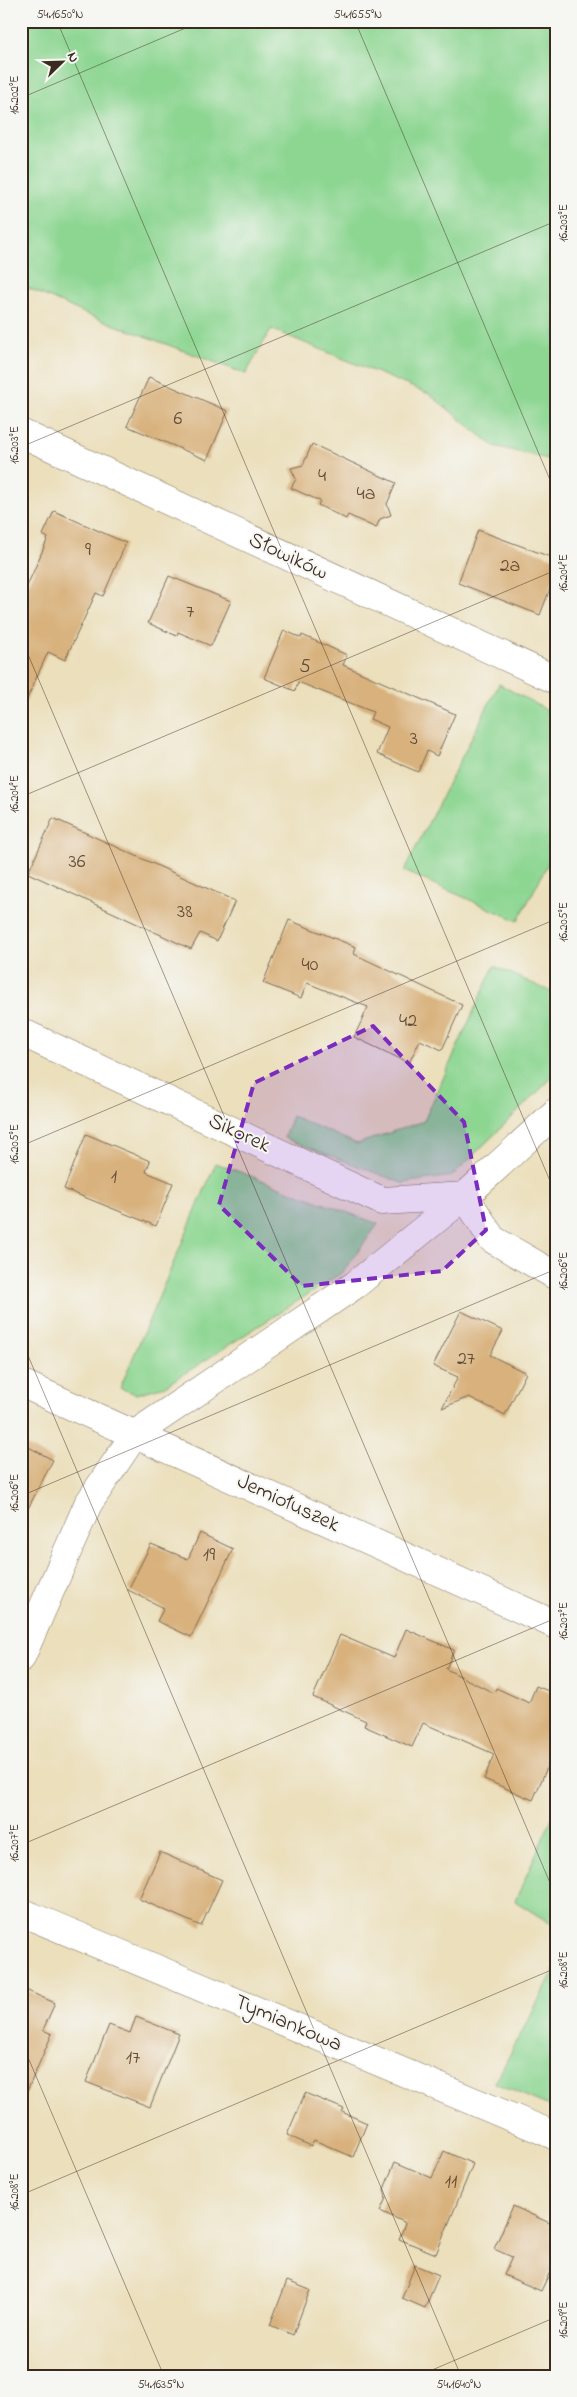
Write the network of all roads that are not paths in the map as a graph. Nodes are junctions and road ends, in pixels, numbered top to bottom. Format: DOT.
graph roads {
  1 [pos="21,433"];
  2 [pos="556,680"];
  3 [pos="21,1032"];
  4 [pos="556,1112"];
  5 [pos="465,1196"];
  6 [pos="556,1276"];
  7 [pos="21,1382"];
  8 [pos="135,1434"];
  9 [pos="556,1625"];
  10 [pos="21,1658"];
  11 [pos="21,1912"];
  12 [pos="556,2136"];
  1 -- 2 [label="street, Słowików"];
  3 -- 5 [label="street, Sikorek"];
  4 -- 5 [label="street"];
  5 -- 6 [label="street"];
  5 -- 8 [label="street"];
  7 -- 8 [label="street, Jemiołuszek"];
  8 -- 9 [label="street, Jemiołuszek"];
  8 -- 10 [label="street"];
  11 -- 12 [label="street, Tymiankowa"];
}
